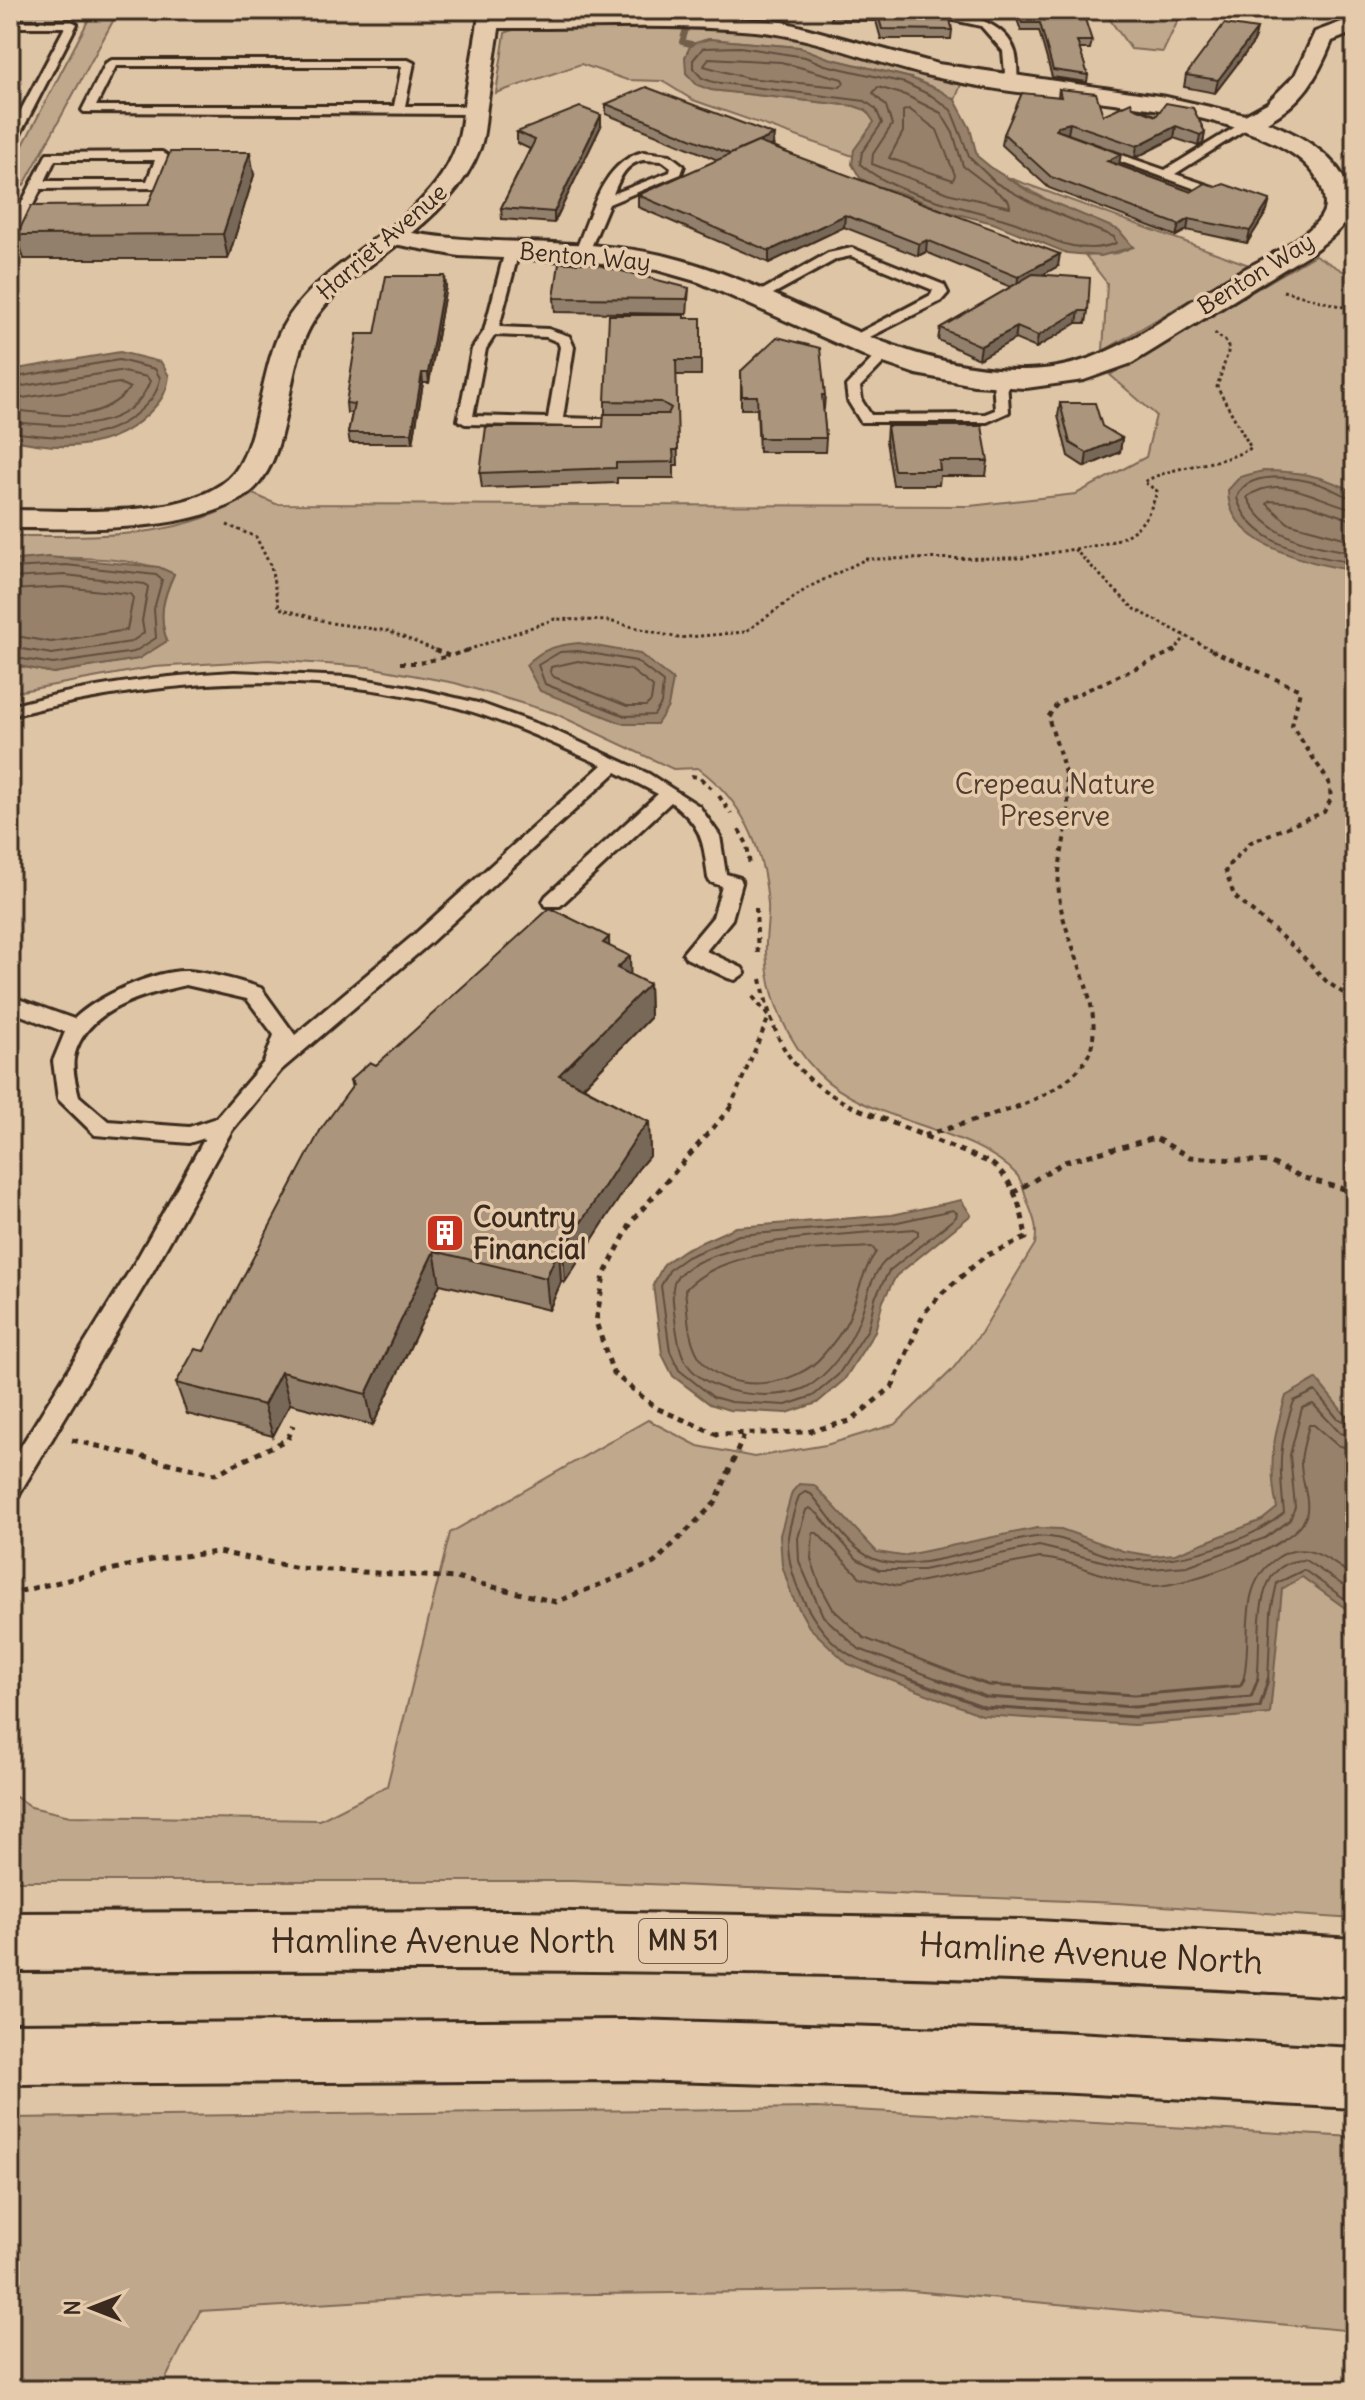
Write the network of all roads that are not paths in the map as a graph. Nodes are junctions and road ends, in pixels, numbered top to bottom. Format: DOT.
graph roads {
  1 [pos="913,10"];
  2 [pos="490,16"];
  3 [pos="985,16"];
  4 [pos="10,24"];
  5 [pos="1355,24"];
  6 [pos="1012,84"];
  7 [pos="399,110"];
  8 [pos="475,110"];
  9 [pos="1250,122"];
  10 [pos="10,142"];
  11 [pos="1077,144"];
  12 [pos="1167,174"];
  13 [pos="37,185"];
  14 [pos="1215,192"];
  15 [pos="606,201"];
  16 [pos="24,210"];
  17 [pos="39,210"];
  18 [pos="1346,214"];
  19 [pos="392,237"];
  20 [pos="10,239"];
  21 [pos="512,251"];
  22 [pos="582,252"];
  23 [pos="757,297"];
  24 [pos="491,331"];
  25 [pos="852,342"];
  26 [pos="884,355"];
  27 [pos="1000,379"];
  28 [pos="555,422"];
  29 [pos="646,424"];
  30 [pos="10,519"];
  31 [pos="10,711"];
  32 [pos="614,764"];
  33 [pos="664,790"];
  34 [pos="553,901"];
  35 [pos="735,973"];
  36 [pos="10,1003"];
  37 [pos="79,1029"];
  38 [pos="273,1065"];
  39 [pos="224,1124"];
  40 [pos="10,1486"];
  41 [pos="10,1942"];
  42 [pos="1355,1968"];
  43 [pos="10,2054"];
  44 [pos="1355,2078"];
  1 -- 3 [label="lane"];
  2 -- 6 [label="main road, Benton Way"];
  2 -- 8 [label="main road, Harriet Avenue"];
  3 -- 6 [label="lane"];
  4 -- 10 [label="lane"];
  5 -- 9 [label="main road"];
  6 -- 9 [label="main road, Benton Way"];
  7 -- 7 [label="lane"];
  7 -- 8 [label="lane"];
  8 -- 19 [label="main road, Harriet Avenue"];
  9 -- 12 [label="lane"];
  9 -- 18 [label="main road, Benton Way"];
  11 -- 12 [label="lane"];
  12 -- 14 [label="lane"];
  13 -- 13 [label="lane"];
  13 -- 16 [label="lane"];
  15 -- 15 [label="lane"];
  15 -- 22 [label="lane"];
  16 -- 17 [label="lane"];
  16 -- 20 [label="lane"];
  18 -- 27 [label="main road, Benton Way"];
  19 -- 21 [label="main road, Benton Way"];
  19 -- 30 [label="main road, Harriet Avenue"];
  21 -- 22 [label="main road, Benton Way"];
  21 -- 24 [label="lane"];
  22 -- 23 [label="main road, Benton Way"];
  23 -- 25 [label="main road, Benton Way"];
  23 -- 25 [label="lane"];
  24 -- 28 [label="lane"];
  24 -- 28 [label="lane"];
  25 -- 26 [label="main road, Benton Way"];
  26 -- 27 [label="main road, Benton Way"];
  26 -- 27 [label="lane"];
  28 -- 29 [label="lane"];
  31 -- 32 [label="lane"];
  32 -- 33 [label="lane"];
  32 -- 38 [label="lane"];
  33 -- 34 [label="lane"];
  33 -- 35 [label="lane"];
  36 -- 37 [label="lane"];
  37 -- 38 [label="lane"];
  37 -- 39 [label="lane"];
  38 -- 39 [label="lane"];
  39 -- 40 [label="lane"];
  41 -- 42 [label="main road, Hamline Avenue North / MN 51"];
  43 -- 44 [label="main road"];
}
